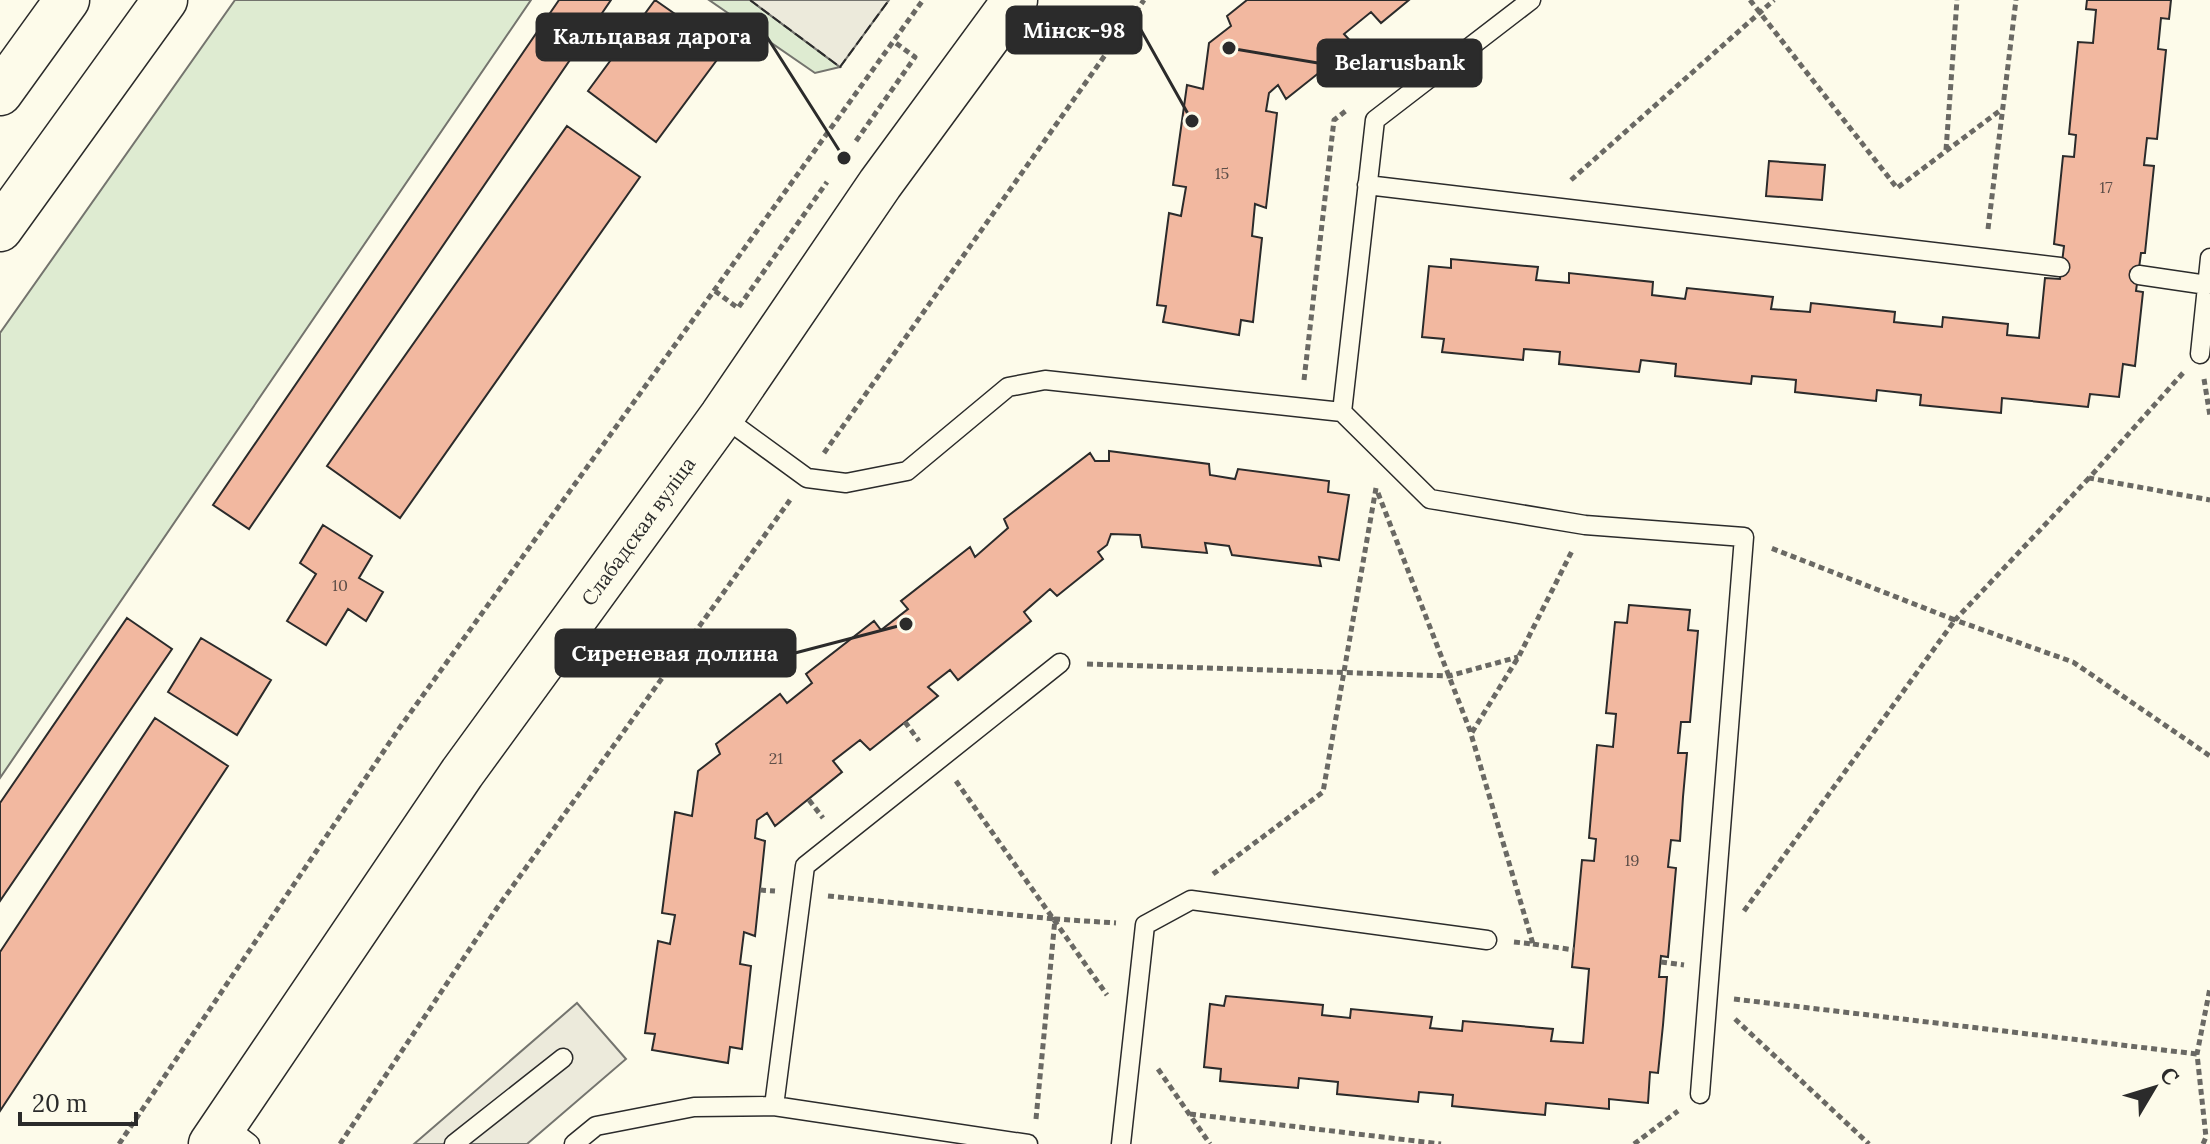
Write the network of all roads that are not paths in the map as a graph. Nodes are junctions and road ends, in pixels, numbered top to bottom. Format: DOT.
graph roads {
  1 [pos="67,0"];
  2 [pos="165,0"];
  3 [pos="1015,0"];
  4 [pos="1531,0"];
  5 [pos="0,93"];
  6 [pos="1367,185"];
  7 [pos="0,229"];
  8 [pos="2210,258"];
  9 [pos="2060,267"];
  10 [pos="2139,275"];
  11 [pos="2207,285"];
  12 [pos="2200,354"];
  13 [pos="1342,412"];
  14 [pos="722,416"];
  15 [pos="1060,663"];
  16 [pos="1487,940"];
  17 [pos="563,1058"];
  18 [pos="1700,1094"];
  19 [pos="774,1106"];
  20 [pos="1032,1136"];
  21 [pos="228,1137"];
  22 [pos="454,1144"];
  23 [pos="574,1144"];
  24 [pos="1121,1144"];
  1 -- 5 [label="main road"];
  2 -- 7 [label="main road"];
  3 -- 14 [label="main road, Слабадская вуліца"];
  4 -- 6 [label="lane"];
  6 -- 9 [label="lane"];
  6 -- 13 [label="lane"];
  8 -- 11 [label="lane"];
  10 -- 11 [label="lane"];
  11 -- 12 [label="lane"];
  13 -- 14 [label="lane"];
  13 -- 18 [label="lane"];
  14 -- 21 [label="main road, Слабадская вуліца"];
  15 -- 19 [label="lane"];
  16 -- 24 [label="lane"];
  17 -- 22 [label="lane"];
  19 -- 20 [label="lane"];
  19 -- 23 [label="lane"];
}
